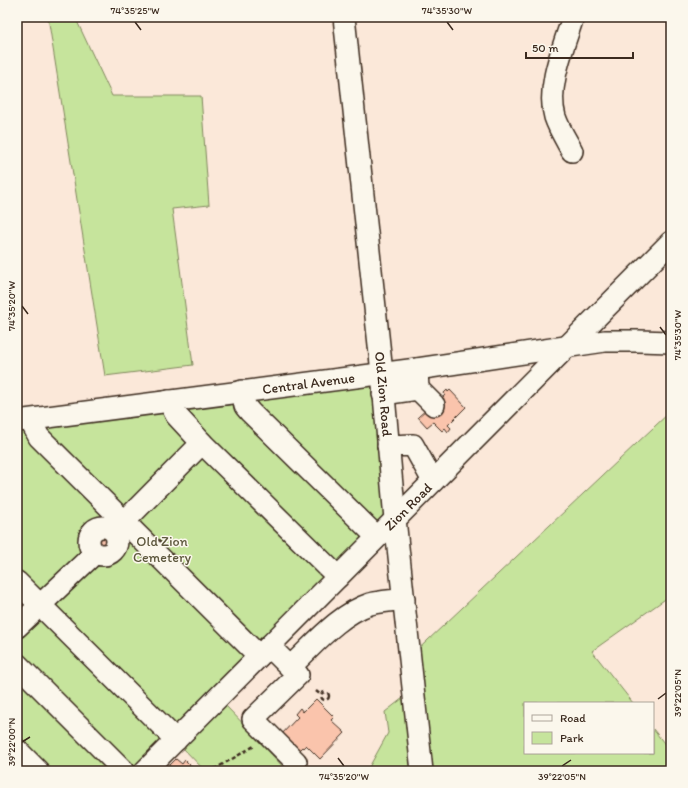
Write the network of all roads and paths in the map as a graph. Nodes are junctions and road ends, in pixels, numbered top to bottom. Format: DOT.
graph roads {
  1 [pos="344,17"];
  2 [pos="573,17"];
  3 [pos="572,151"];
  4 [pos="671,242"];
  5 [pos="671,342"];
  6 [pos="568,346"];
  7 [pos="382,373"];
  8 [pos="417,379"];
  9 [pos="242,391"];
  10 [pos="383,394"];
  11 [pos="169,401"];
  12 [pos="434,406"];
  13 [pos="24,420"];
  14 [pos="202,443"];
  15 [pos="388,446"];
  16 [pos="433,481"];
  17 [pos="395,518"];
  18 [pos="119,527"];
  19 [pos="377,537"];
  20 [pos="338,577"];
  21 [pos="17,582"];
  22 [pos="404,599"];
  23 [pos="41,605"];
  24 [pos="17,627"];
  25 [pos="264,651"];
  26 [pos="17,664"];
  27 [pos="290,667"];
  28 [pos="316,691"];
  29 [pos="321,695"];
  30 [pos="176,740"];
  31 [pos="257,744"];
  32 [pos="17,750"];
  33 [pos="296,762"];
  34 [pos="38,771"];
  35 [pos="124,771"];
  36 [pos="145,771"];
  37 [pos="207,771"];
  38 [pos="422,771"];
  1 -- 7 [label="street, Old Zion Road"];
  2 -- 3 [label="street"];
  4 -- 6 [label="street, Zion Road"];
  5 -- 6 [label="street, Central Avenue"];
  6 -- 8 [label="street, Central Avenue"];
  6 -- 16 [label="street, Zion Road"];
  7 -- 8 [label="street, Central Avenue"];
  7 -- 9 [label="street, Central Avenue"];
  7 -- 10 [label="street, Old Zion Road"];
  8 -- 10 [label="street"];
  8 -- 12 [label="street"];
  9 -- 11 [label="street, Central Avenue"];
  9 -- 19 [label="street"];
  10 -- 15 [label="street, Old Zion Road"];
  11 -- 13 [label="street, Central Avenue"];
  11 -- 14 [label="street"];
  13 -- 18 [label="street"];
  14 -- 18 [label="street"];
  14 -- 20 [label="street"];
  15 -- 16 [label="street"];
  15 -- 17 [label="street, Old Zion Road"];
  16 -- 17 [label="street, Zion Road"];
  17 -- 19 [label="street, Zion Road"];
  17 -- 22 [label="street, Old Zion Road"];
  18 -- 23 [label="street"];
  18 -- 25 [label="street"];
  19 -- 20 [label="street, Zion Road"];
  20 -- 25 [label="street, Zion Road"];
  21 -- 23 [label="street"];
  22 -- 27 [label="street"];
  22 -- 38 [label="street, Old Zion Road"];
  23 -- 24 [label="street"];
  23 -- 30 [label="street"];
  25 -- 27 [label="street"];
  25 -- 30 [label="street, Zion Road"];
  26 -- 35 [label="street"];
  27 -- 33 [label="street"];
  28 -- 29 [label="path"];
  30 -- 36 [label="street, Zion Road"];
  31 -- 37 [label="path"];
  32 -- 34 [label="street"];
}
